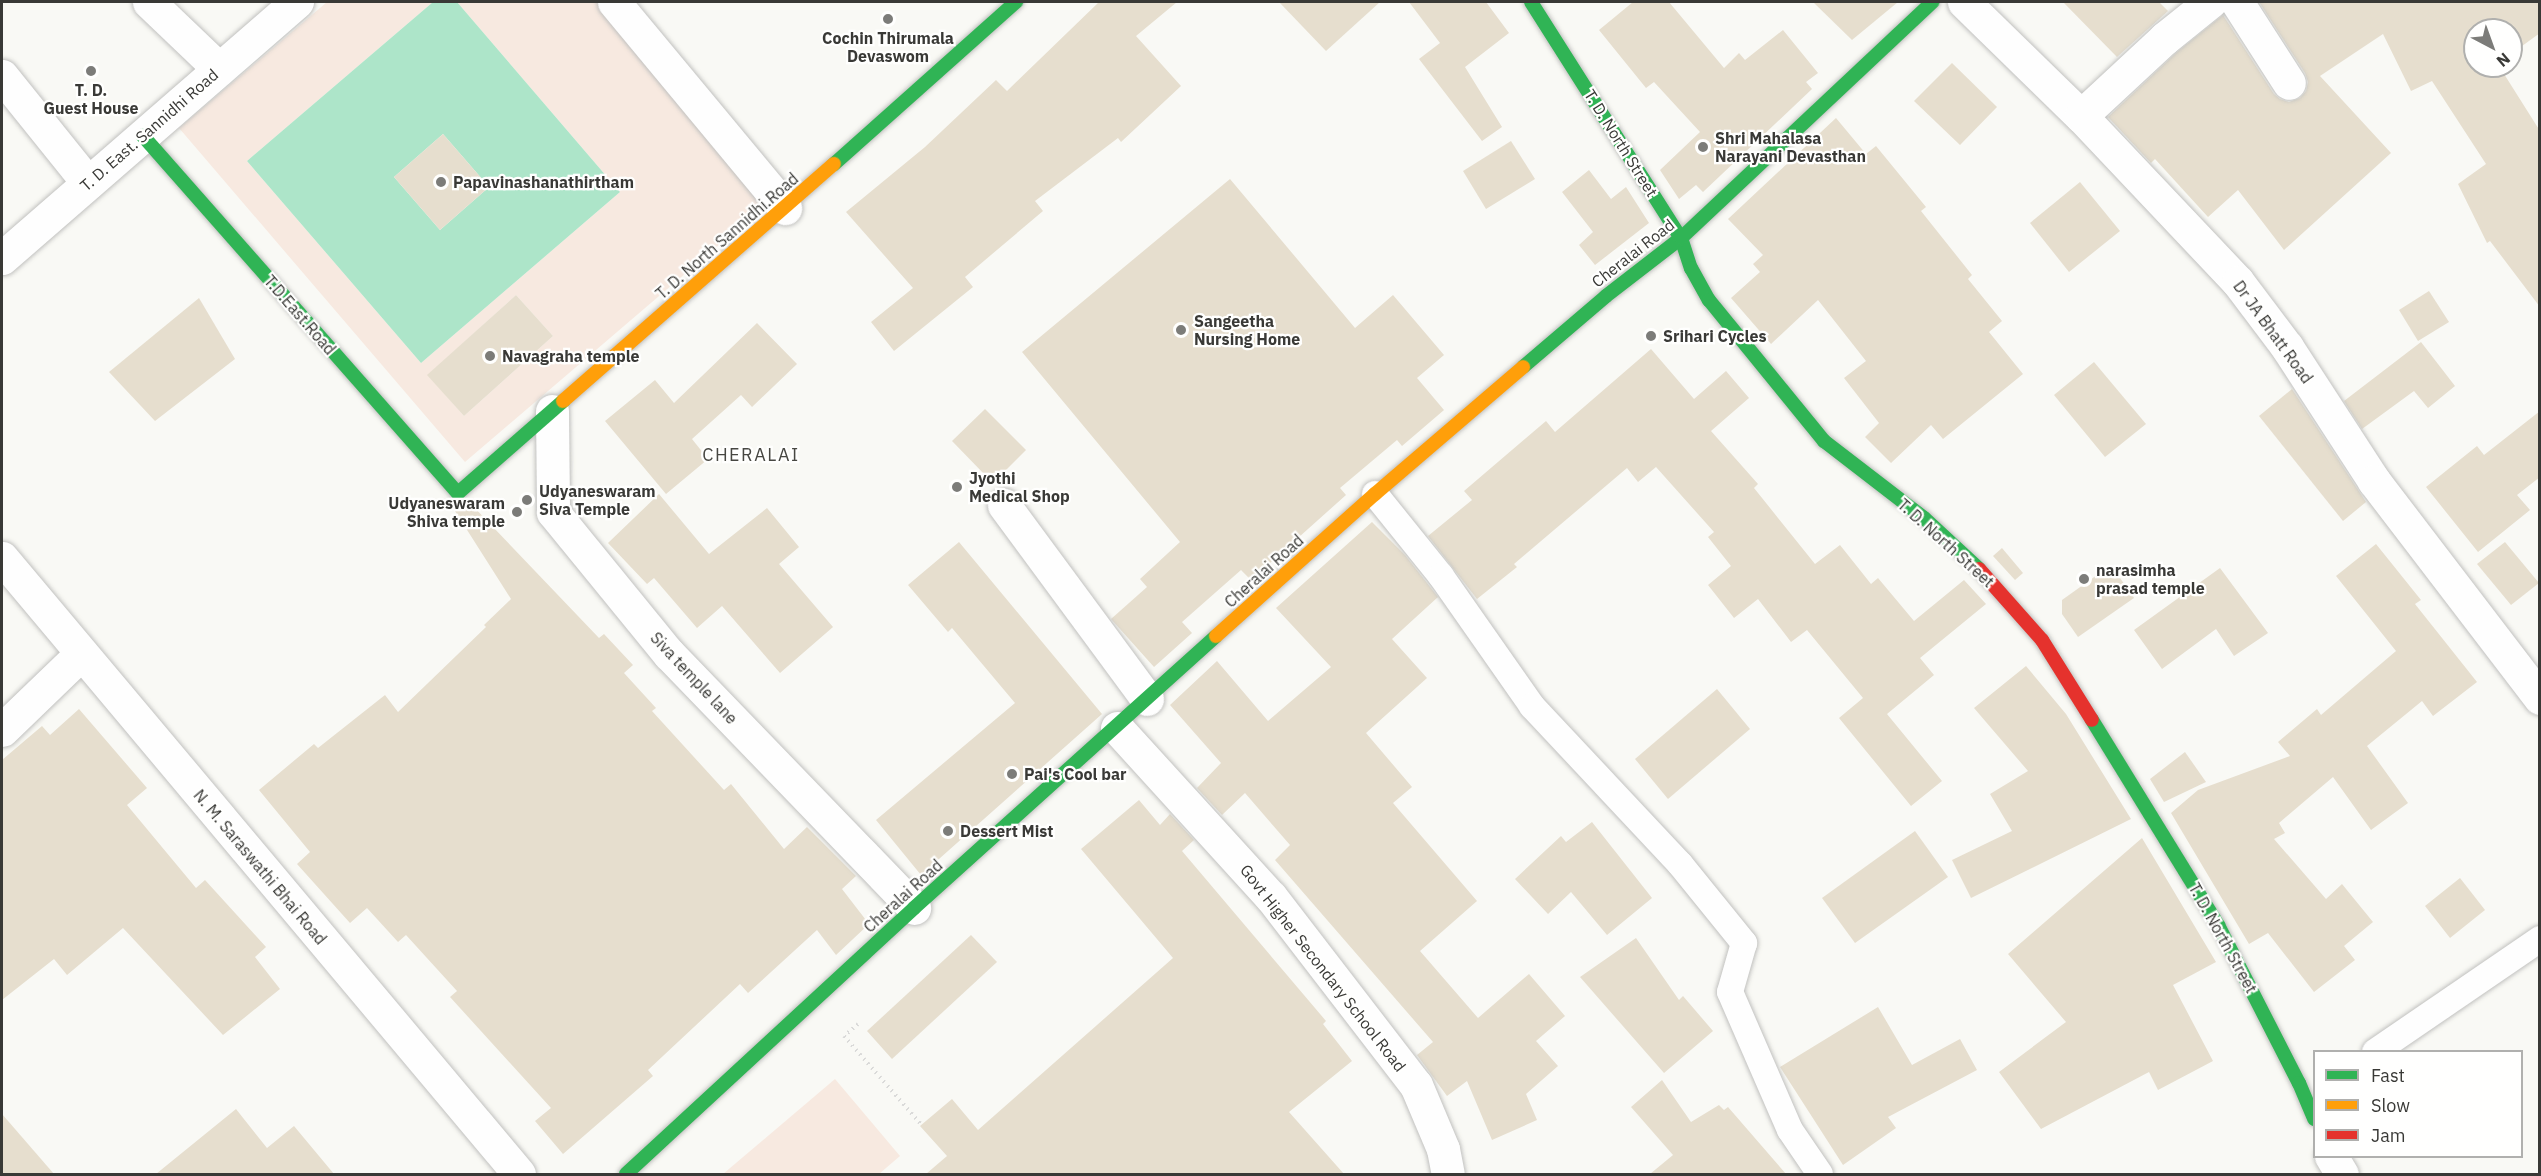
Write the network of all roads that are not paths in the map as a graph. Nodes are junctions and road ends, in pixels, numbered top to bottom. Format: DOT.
graph roads {
  1 [pos="149,2"];
  2 [pos="297,2"];
  3 [pos="614,2"];
  4 [pos="1016,2"];
  5 [pos="1531,2"];
  6 [pos="1932,2"];
  7 [pos="1964,2"];
  8 [pos="2210,2"];
  9 [pos="2237,2"];
  10 [pos="219,69"];
  11 [pos="2,76"];
  12 [pos="2289,83"];
  13 [pos="2081,116"];
  14 [pos="143,136"];
  15 [pos="88,183"];
  16 [pos="785,208"];
  17 [pos="1681,238"];
  18 [pos="2,258"];
  19 [pos="552,411"];
  20 [pos="458,494"];
  21 [pos="1375,494"];
  22 [pos="1004,505"];
  23 [pos="2,558"];
  24 [pos="81,654"];
  25 [pos="2540,698"];
  26 [pos="1147,699"];
  27 [pos="1117,728"];
  28 [pos="2,730"];
  29 [pos="914,909"];
  30 [pos="2540,939"];
  31 [pos="2378,1050"];
  32 [pos="2307,1080"];
  33 [pos="2313,1113"];
  34 [pos="2332,1158"];
  35 [pos="519,1174"];
  36 [pos="626,1174"];
  37 [pos="1448,1174"];
  38 [pos="1820,1174"];
  39 [pos="2342,1174"];
  1 -- 10 [label="street"];
  2 -- 10 [label="street, T. D. East. Sannidhi Road"];
  3 -- 16 [label="street"];
  4 -- 16 [label="street, T. D. North Sannidhi.Road"];
  5 -- 17 [label="street, T. D. North Street"];
  6 -- 17 [label="street, Cheralai Road"];
  7 -- 13 [label="street, Dr JA Bhatt Road"];
  8 -- 13 [label="street"];
  9 -- 12 [label="street"];
  10 -- 14 [label="street, T. D. East. Sannidhi Road"];
  11 -- 15 [label="street"];
  13 -- 25 [label="street, Dr JA Bhatt Road"];
  14 -- 15 [label="street, T. D. East. Sannidhi Road"];
  14 -- 20 [label="street, T.D.East.Road"];
  15 -- 18 [label="street, T. D. East. Sannidhi Road"];
  16 -- 19 [label="street, T. D. North Sannidhi.Road"];
  17 -- 21 [label="street, Cheralai Road"];
  17 -- 32 [label="street, T. D. North Street"];
  19 -- 20 [label="street, T. D. North Sannidhi.Road"];
  19 -- 29 [label="street, Siva temple lane"];
  21 -- 26 [label="street, Cheralai Road"];
  21 -- 38 [label="lane"];
  22 -- 26 [label="street"];
  23 -- 24 [label="street, N. M. Saraswathi Bhai Road"];
  24 -- 28 [label="street"];
  24 -- 35 [label="street, N. M. Saraswathi Bhai Road"];
  26 -- 27 [label="street, Cheralai Road"];
  27 -- 29 [label="street, Cheralai Road"];
  27 -- 37 [label="street, Govt Higher Secondary School Road"];
  29 -- 36 [label="street, Cheralai Road"];
  30 -- 31 [label="lane"];
  32 -- 33 [label="street, T. D. North Street"];
  34 -- 39 [label="street"];
}
